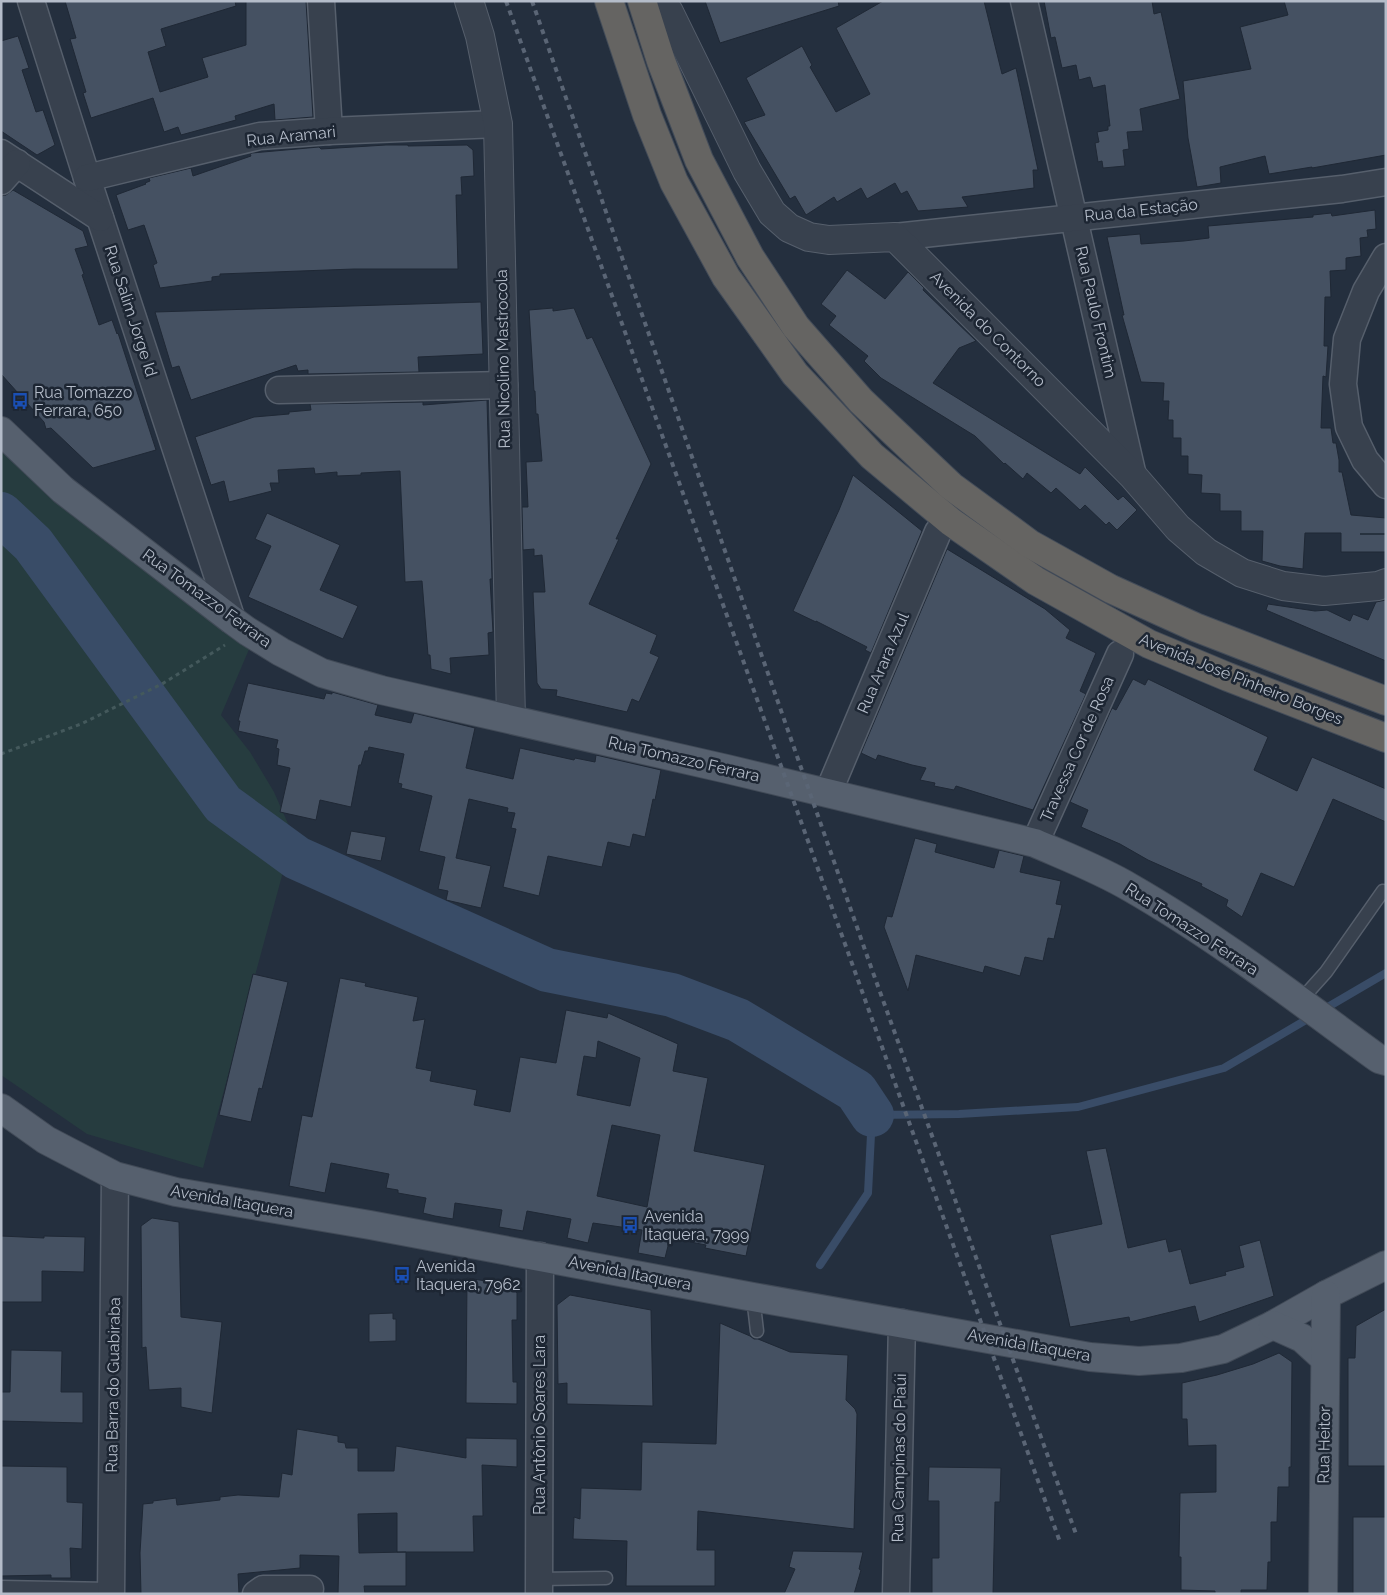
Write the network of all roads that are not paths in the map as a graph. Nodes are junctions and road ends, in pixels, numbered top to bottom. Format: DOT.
graph roads {
  1 [pos="31,1"];
  2 [pos="321,1"];
  3 [pos="469,1"];
  4 [pos="642,1"];
  5 [pos="662,1"];
  6 [pos="1024,1"];
  7 [pos="609,2"];
  8 [pos="498,124"];
  9 [pos="329,131"];
  10 [pos="6,166"];
  11 [pos="87,178"];
  12 [pos="1386,182"];
  13 [pos="100,218"];
  14 [pos="1074,218"];
  15 [pos="895,237"];
  16 [pos="1386,257"];
  17 [pos="504,385"];
  18 [pos="278,390"];
  19 [pos="1,431"];
  20 [pos="1133,476"];
  21 [pos="1386,485"];
  22 [pos="938,532"];
  23 [pos="1386,583"];
  24 [pos="239,626"];
  25 [pos="1120,654"];
  26 [pos="1386,701"];
  27 [pos="511,720"];
  28 [pos="1386,738"];
  29 [pos="828,793"];
  30 [pos="1035,843"];
  31 [pos="1384,891"];
  32 [pos="1304,1004"];
  33 [pos="1386,1061"];
  34 [pos="1,1108"];
  35 [pos="115,1176"];
  36 [pos="540,1256"];
  37 [pos="1386,1266"];
  38 [pos="1326,1296"];
  39 [pos="753,1297"];
  40 [pos="902,1323"];
  41 [pos="1273,1325"];
  42 [pos="757,1331"];
  43 [pos="1325,1359"];
  44 [pos="606,1578"];
  45 [pos="539,1586"];
  46 [pos="1,1588"];
  47 [pos="310,1589"];
  48 [pos="111,1591"];
  49 [pos="256,1594"];
  50 [pos="896,1594"];
  51 [pos="1322,1594"];
  1 -- 11 [label="street, Rua Salim Jorge Id"];
  2 -- 9 [label="street"];
  3 -- 8 [label="street, Rua Nicolino Mastrocola"];
  4 -- 26 [label="highway, Avenida José Pinheiro Borges"];
  5 -- 15 [label="street"];
  6 -- 14 [label="street, Rua Paulo Frontim"];
  7 -- 28 [label="highway, Avenida José Pinheiro Borges"];
  8 -- 9 [label="street, Rua Aramari"];
  8 -- 17 [label="street, Rua Nicolino Mastrocola"];
  9 -- 11 [label="street, Rua Aramari"];
  10 -- 13 [label="street"];
  11 -- 13 [label="street, Rua Salim Jorge Id"];
  12 -- 14 [label="street, Rua da Estação"];
  13 -- 24 [label="street, Rua Salim Jorge Id"];
  14 -- 15 [label="street, Rua da Estação"];
  14 -- 20 [label="street, Rua Paulo Frontim"];
  15 -- 20 [label="street, Avenida do Contorno"];
  16 -- 21 [label="street"];
  17 -- 18 [label="street"];
  17 -- 27 [label="street, Rua Nicolino Mastrocola"];
  19 -- 24 [label="main road, Rua Tomazzo Ferrara"];
  20 -- 23 [label="street, Avenida do Contorno"];
  22 -- 29 [label="street, Rua Arara Azul"];
  24 -- 27 [label="main road, Rua Tomazzo Ferrara"];
  25 -- 30 [label="street, Travessa Cor de Rosa"];
  27 -- 29 [label="main road, Rua Tomazzo Ferrara"];
  29 -- 30 [label="main road, Rua Tomazzo Ferrara"];
  30 -- 32 [label="main road, Rua Tomazzo Ferrara"];
  31 -- 32 [label="lane"];
  32 -- 33 [label="main road, Rua Tomazzo Ferrara"];
  34 -- 35 [label="main road, Avenida Itaquera"];
  35 -- 36 [label="main road, Avenida Itaquera"];
  35 -- 48 [label="street, Rua Barra do Guabiraba"];
  36 -- 39 [label="main road, Avenida Itaquera"];
  36 -- 45 [label="street, Rua Antônio Soares Lara"];
  37 -- 38 [label="main road, Avenida Itaquera"];
  38 -- 41 [label="main road, Avenida Itaquera"];
  38 -- 43 [label="main road, Rua Heitor"];
  39 -- 40 [label="main road, Avenida Itaquera"];
  39 -- 42 [label="lane"];
  40 -- 41 [label="main road, Avenida Itaquera"];
  40 -- 50 [label="street, Rua Campinas do Piaúi"];
  41 -- 43 [label="main road"];
  43 -- 51 [label="main road, Rua Heitor"];
  44 -- 45 [label="lane"];
  46 -- 48 [label="lane"];
  47 -- 49 [label="street"];
}
